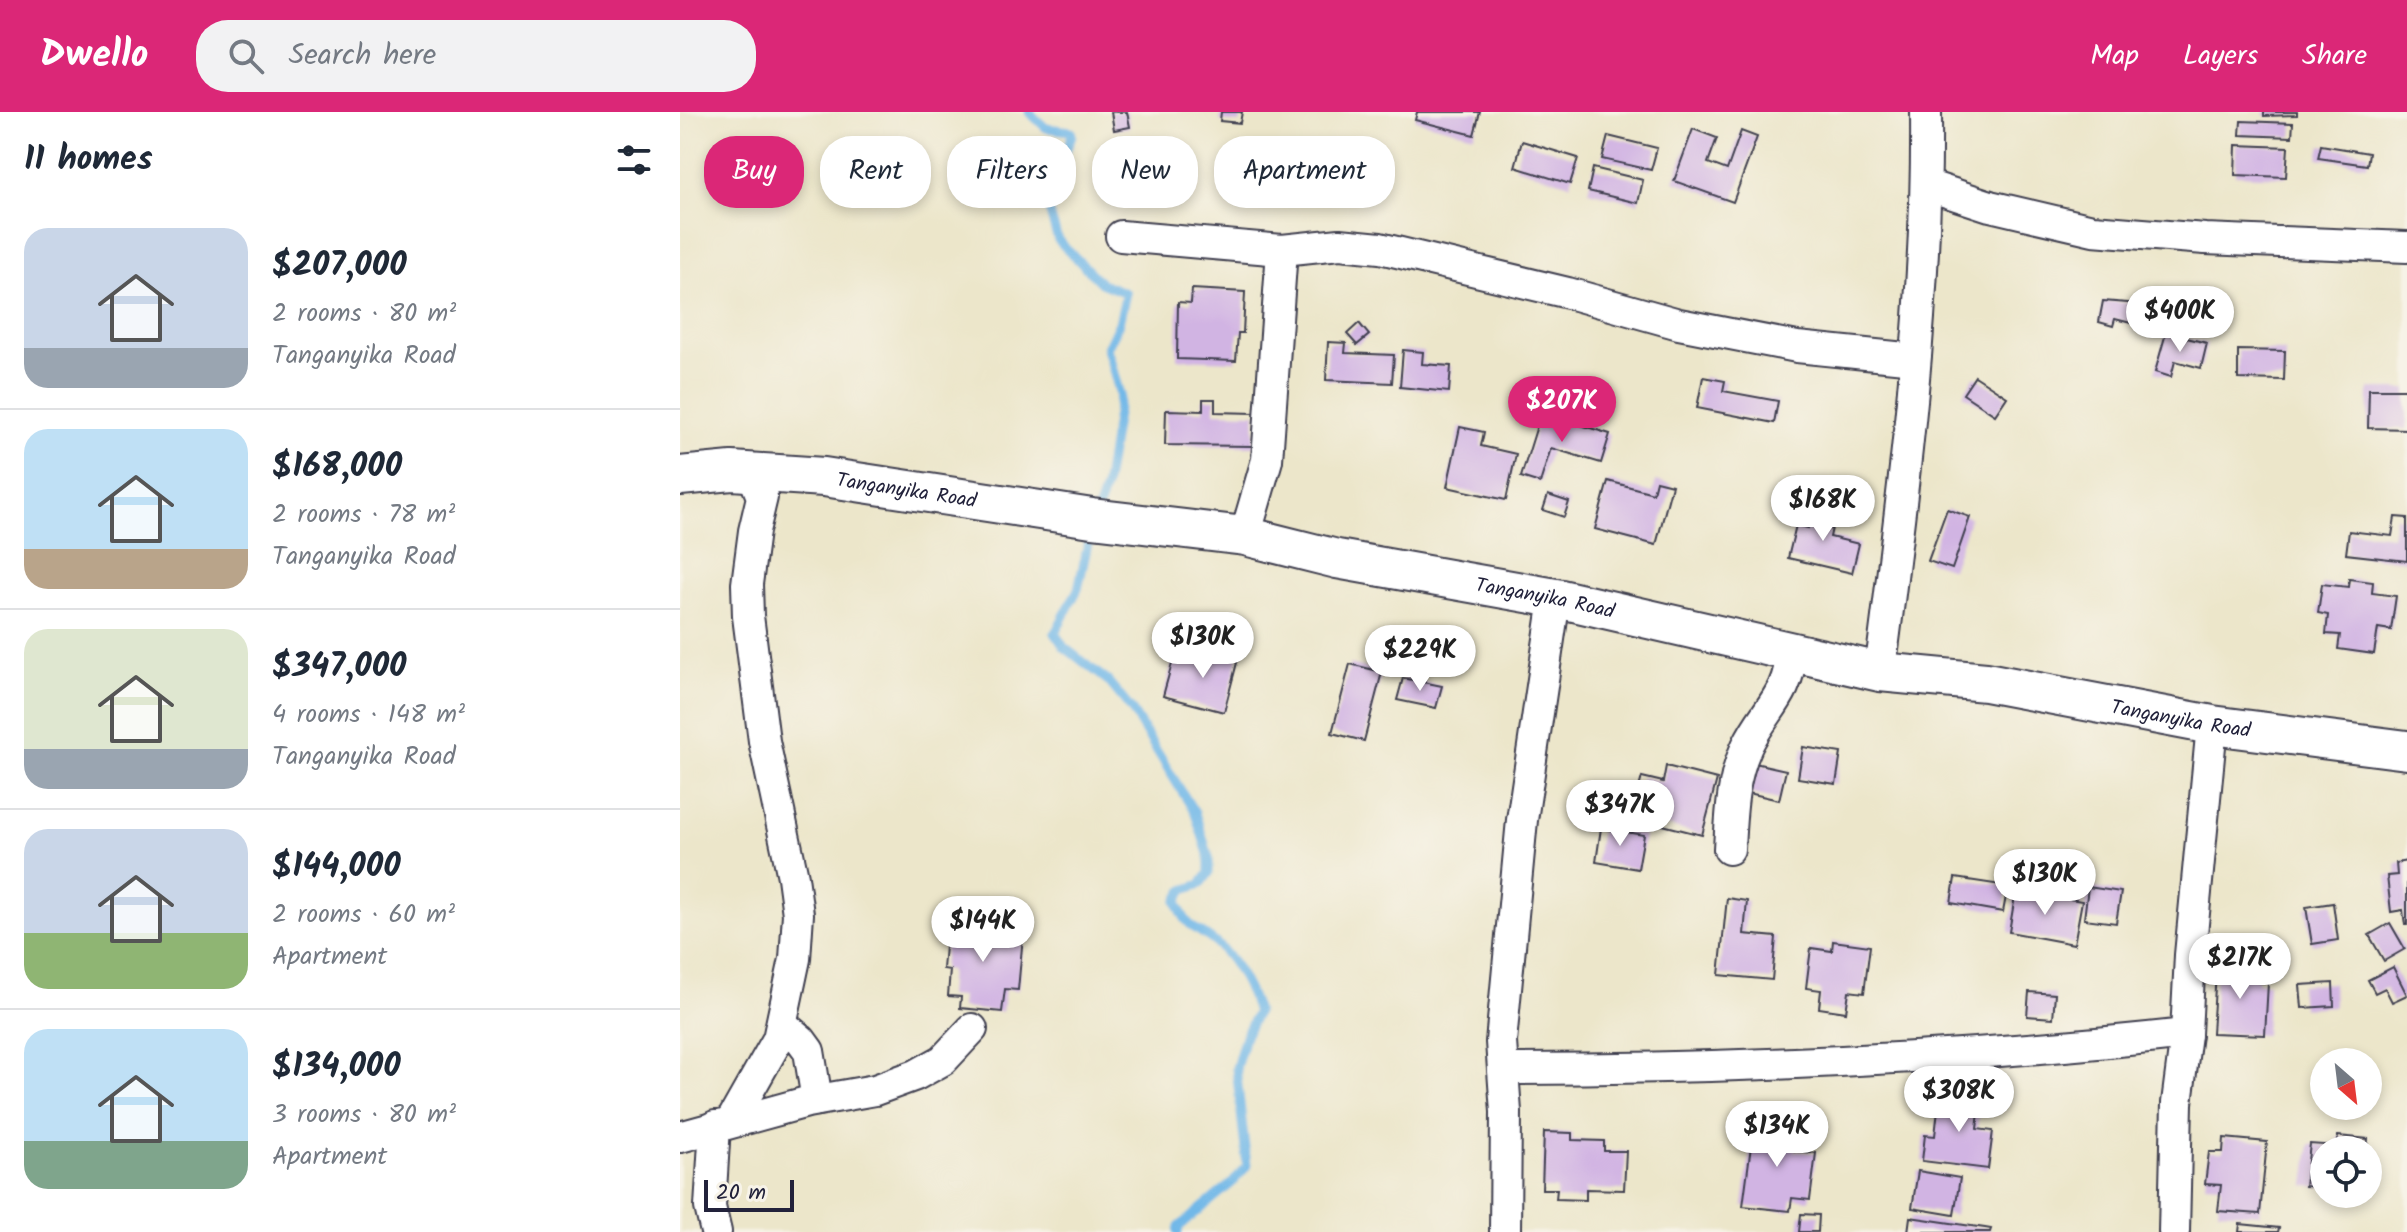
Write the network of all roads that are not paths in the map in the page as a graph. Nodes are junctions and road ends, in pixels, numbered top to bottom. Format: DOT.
graph roads {
  1 [pos="1926,112"];
  2 [pos="1926,185"];
  3 [pos="1121,236"];
  4 [pos="2407,247"];
  5 [pos="1282,250"];
  6 [pos="1915,359"];
  7 [pos="752,472"];
  8 [pos="680,476"];
  9 [pos="1245,536"];
  10 [pos="1555,599"];
  11 [pos="1791,652"];
  12 [pos="1880,672"];
  13 [pos="2212,725"];
  14 [pos="2407,750"];
  15 [pos="1729,849"];
  16 [pos="782,1024"];
  17 [pos="972,1029"];
  18 [pos="2186,1034"];
  19 [pos="1503,1069"];
  20 [pos="817,1100"];
  21 [pos="723,1124"];
  22 [pos="680,1137"];
  23 [pos="716,1232"];
  24 [pos="1505,1232"];
  25 [pos="2174,1232"];
  1 -- 2 [label="street"];
  2 -- 4 [label="street"];
  2 -- 6 [label="street"];
  3 -- 5 [label="street"];
  5 -- 6 [label="street"];
  5 -- 9 [label="street"];
  6 -- 12 [label="street"];
  7 -- 8 [label="street, Tanganyika Road"];
  7 -- 9 [label="street, Tanganyika Road"];
  7 -- 16 [label="street"];
  9 -- 10 [label="street, Tanganyika Road"];
  10 -- 11 [label="street, Tanganyika Road"];
  10 -- 19 [label="street"];
  11 -- 12 [label="street, Tanganyika Road"];
  11 -- 15 [label="street"];
  12 -- 13 [label="street, Tanganyika Road"];
  13 -- 14 [label="street, Tanganyika Road"];
  13 -- 18 [label="street"];
  16 -- 20 [label="street"];
  16 -- 21 [label="street"];
  17 -- 20 [label="street"];
  18 -- 19 [label="street"];
  18 -- 25 [label="street"];
  19 -- 24 [label="street"];
  20 -- 21 [label="street"];
  21 -- 22 [label="street"];
  21 -- 23 [label="street"];
}
